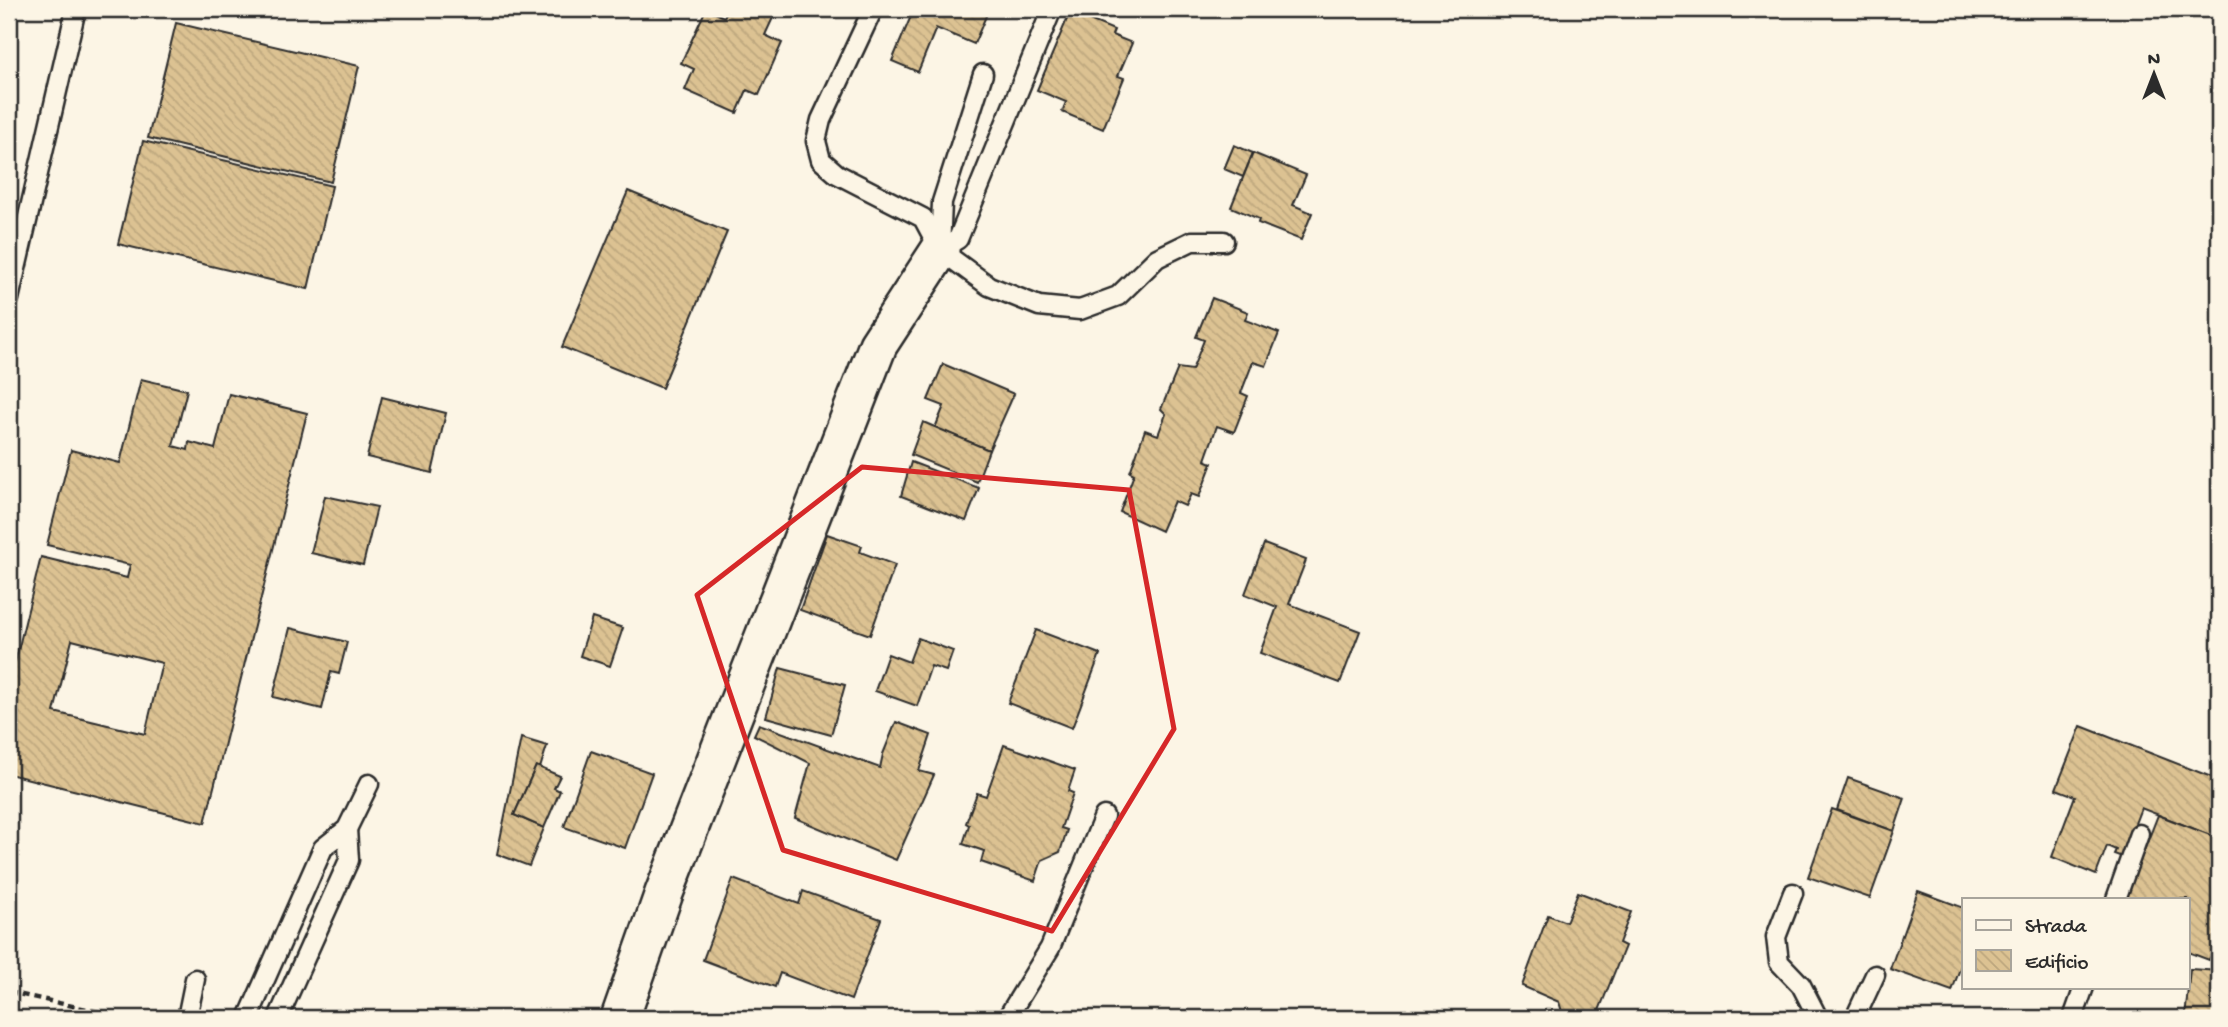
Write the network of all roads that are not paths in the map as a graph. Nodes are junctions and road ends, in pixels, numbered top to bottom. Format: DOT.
graph roads {
  1 [pos="76,9"];
  2 [pos="873,9"];
  3 [pos="1052,9"];
  4 [pos="983,74"];
  5 [pos="1224,241"];
  6 [pos="940,250"];
  7 [pos="9,299"];
  8 [pos="369,784"];
  9 [pos="1104,816"];
  10 [pos="347,830"];
  11 [pos="2139,834"];
  12 [pos="1793,892"];
  13 [pos="2116,898"];
  14 [pos="1875,975"];
  15 [pos="195,979"];
  16 [pos="2084,988"];
  17 [pos="187,1018"];
  18 [pos="248,1018"];
  19 [pos="278,1018"];
  20 [pos="620,1018"];
  21 [pos="1007,1018"];
  22 [pos="1818,1018"];
  23 [pos="1855,1018"];
  24 [pos="2073,1018"];
  1 -- 7 [label="lane"];
  2 -- 6 [label="lane"];
  3 -- 6 [label="lane"];
  4 -- 6 [label="lane"];
  5 -- 6 [label="lane"];
  6 -- 20 [label="street"];
  8 -- 10 [label="lane"];
  9 -- 21 [label="lane"];
  10 -- 18 [label="lane"];
  10 -- 19 [label="lane"];
  11 -- 13 [label="lane"];
  12 -- 22 [label="lane"];
  14 -- 23 [label="lane"];
  15 -- 17 [label="lane"];
  16 -- 24 [label="lane"];
}
